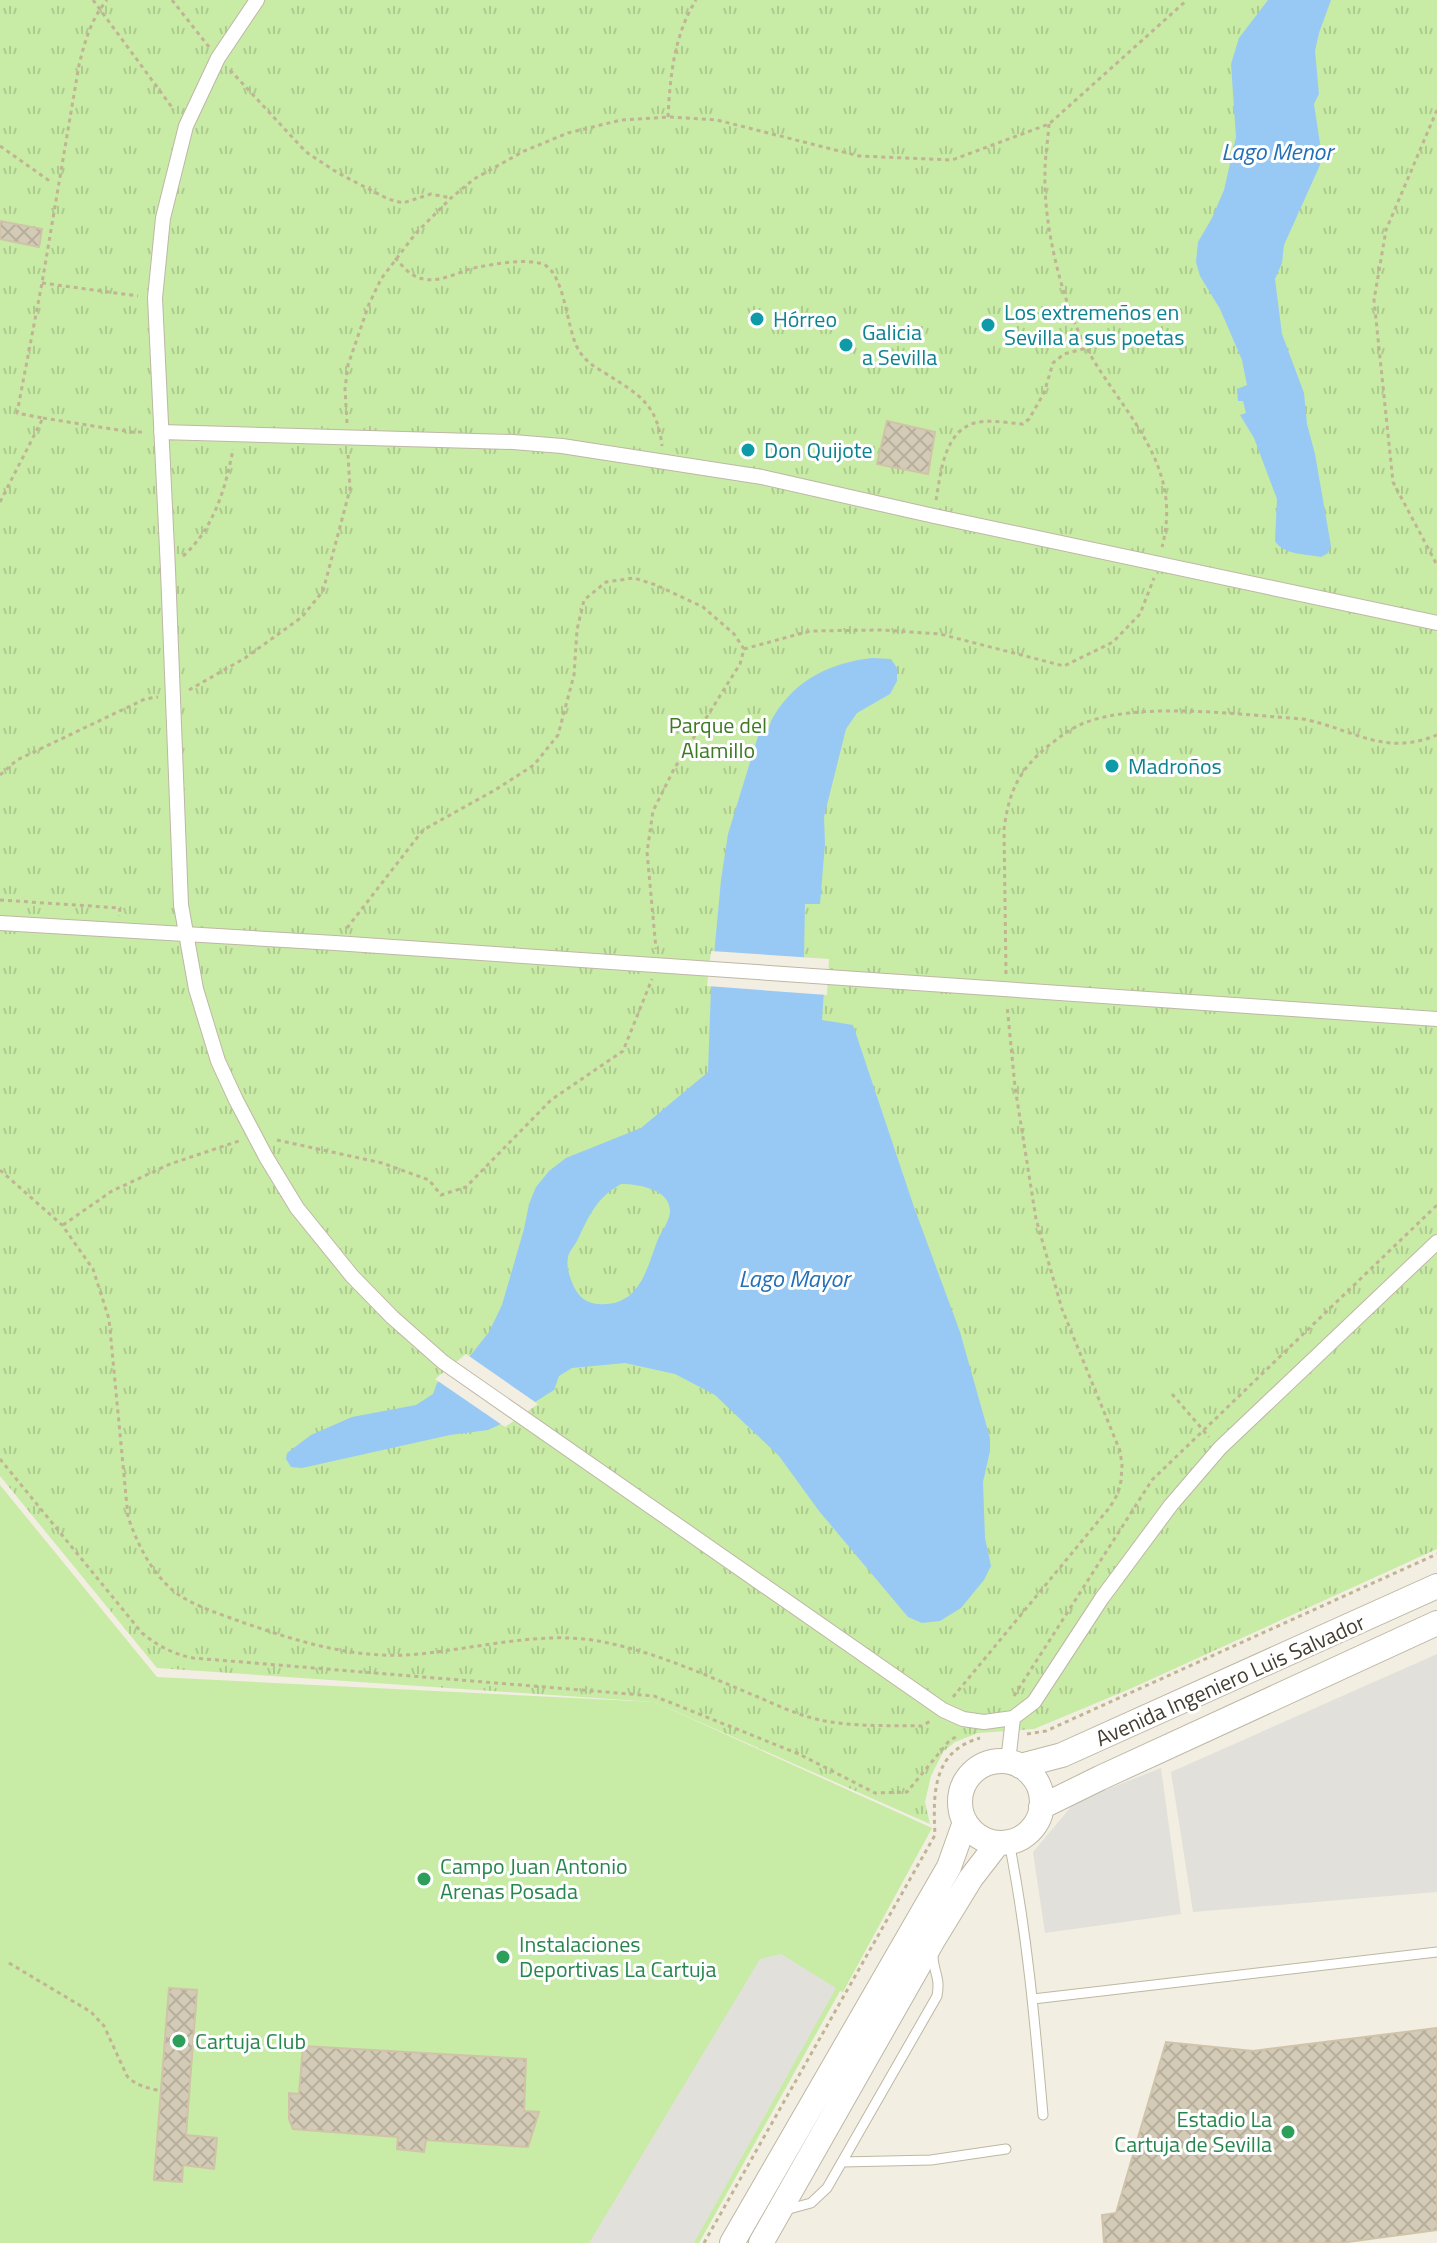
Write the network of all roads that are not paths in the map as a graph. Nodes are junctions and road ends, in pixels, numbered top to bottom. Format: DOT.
graph roads {
  1 [pos="257,0"];
  2 [pos="161,432"];
  3 [pos="1437,623"];
  4 [pos="0,923"];
  5 [pos="185,934"];
  6 [pos="1437,1019"];
  7 [pos="1437,1242"];
  8 [pos="1437,1586"];
  9 [pos="1437,1623"];
  10 [pos="1013,1718"];
  11 [pos="1014,1764"];
  12 [pos="1041,1807"];
  13 [pos="965,1822"];
  14 [pos="1003,1842"];
  15 [pos="933,1940"];
  16 [pos="1437,1952"];
  17 [pos="1033,1999"];
  18 [pos="1043,2115"];
  19 [pos="1006,2149"];
  20 [pos="842,2162"];
  21 [pos="764,2239"];
  22 [pos="732,2243"];
  1 -- 2 [label="street"];
  2 -- 3 [label="street"];
  2 -- 5 [label="street"];
  4 -- 5 [label="street"];
  5 -- 6 [label="street"];
  5 -- 10 [label="street"];
  7 -- 10 [label="street"];
  8 -- 11 [label="street, Avenida Ingeniero Luis Salvador"];
  9 -- 12 [label="street, Avenida Ingeniero Luis Salvador"];
  10 -- 11 [label="street"];
  11 -- 12 [label="street"];
  11 -- 13 [label="street"];
  12 -- 14 [label="street"];
  13 -- 14 [label="street"];
  13 -- 22 [label="street"];
  14 -- 15 [label="street"];
  14 -- 17 [label="lane"];
  15 -- 20 [label="lane"];
  15 -- 21 [label="street"];
  16 -- 17 [label="lane"];
  17 -- 18 [label="lane"];
  19 -- 20 [label="lane"];
  20 -- 21 [label="lane"];
}
